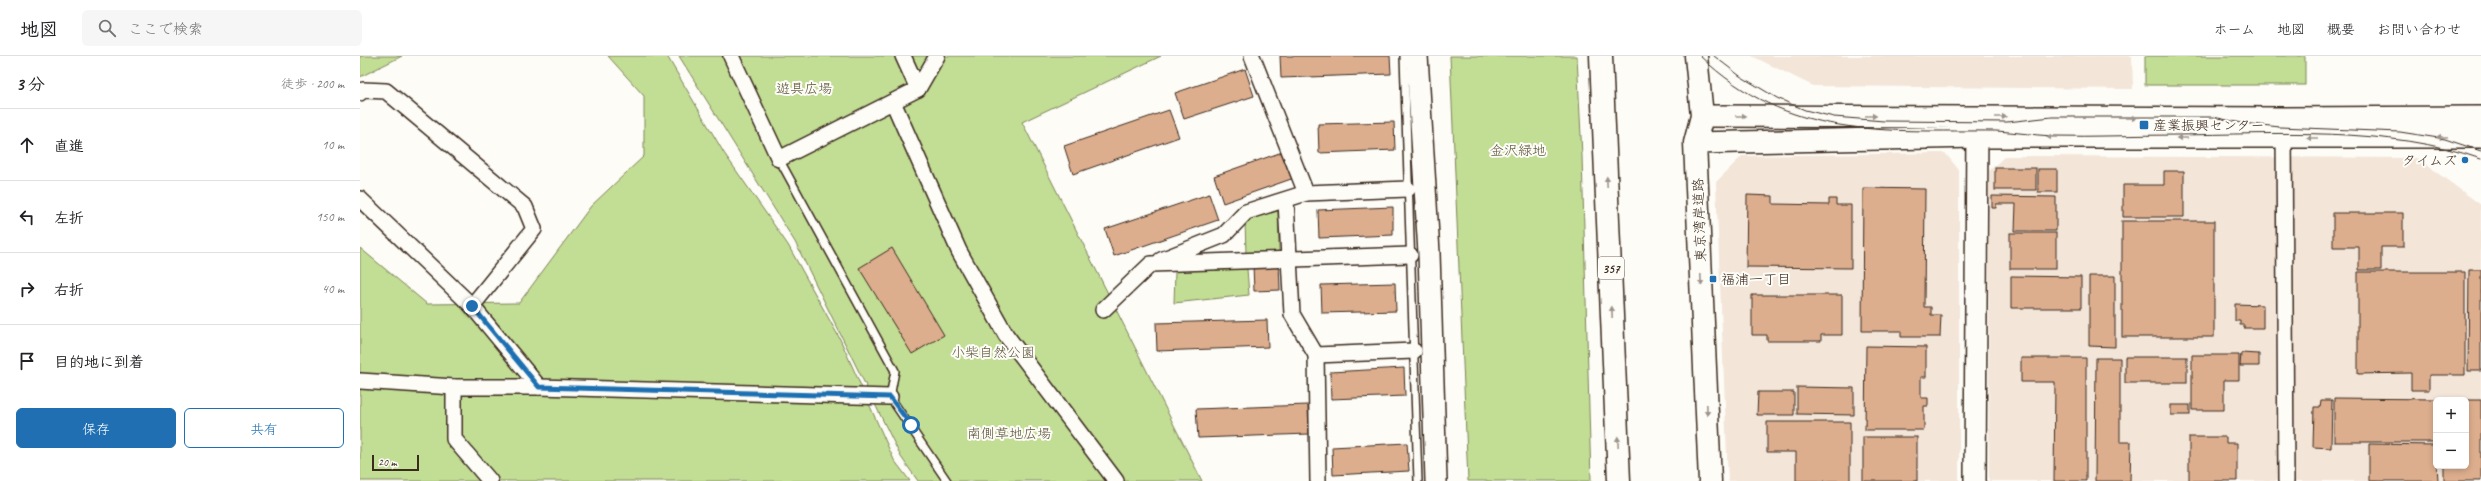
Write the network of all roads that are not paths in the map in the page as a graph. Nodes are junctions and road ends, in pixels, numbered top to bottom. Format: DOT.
graph roads {
  1 [pos="731,56"];
  2 [pos="903,56"];
  3 [pos="937,56"];
  4 [pos="1252,56"];
  5 [pos="1404,56"];
  6 [pos="1417,56"];
  7 [pos="1601,56"];
  8 [pos="1611,56"];
  9 [pos="1696,56"];
  10 [pos="918,89"];
  11 [pos="360,93"];
  12 [pos="893,102"];
  13 [pos="1702,116"];
  14 [pos="1977,117"];
  15 [pos="2481,117"];
  16 [pos="2284,128"];
  17 [pos="1977,137"];
  18 [pos="2481,137"];
  19 [pos="1695,143"];
  20 [pos="1606,144"];
  21 [pos="779,159"];
  22 [pos="1408,189"];
  23 [pos="1306,193"];
  24 [pos="360,199"];
  25 [pos="1286,201"];
  26 [pos="1410,255"];
  27 [pos="1289,261"];
  28 [pos="1151,264"];
  29 [pos="472,306"];
  30 [pos="1103,310"];
  31 [pos="1414,351"];
  32 [pos="1316,355"];
  33 [pos="360,381"];
  34 [pos="454,387"];
  35 [pos="539,387"];
  36 [pos="890,397"];
  37 [pos="490,481"];
  38 [pos="947,481"];
  39 [pos="1116,481"];
  40 [pos="1318,481"];
  41 [pos="1418,481"];
  42 [pos="1436,481"];
  43 [pos="1619,481"];
  44 [pos="1710,481"];
  45 [pos="1975,481"];
  46 [pos="2286,481"];
  1 -- 21 [label="street"];
  2 -- 10 [label="street"];
  3 -- 10 [label="street"];
  4 -- 23 [label="street"];
  5 -- 22 [label="lane"];
  6 -- 42 [label="street"];
  7 -- 20 [label="highway, 357"];
  8 -- 20 [label="highway, 357"];
  9 -- 13 [label="highway, 東京湾岸道路"];
  10 -- 12 [label="street"];
  11 -- 29 [label="street"];
  12 -- 21 [label="street"];
  12 -- 39 [label="street"];
  13 -- 14 [label="street, one-way"];
  13 -- 19 [label="highway, 東京湾岸道路"];
  14 -- 16 [label="street, one-way"];
  14 -- 17 [label="street"];
  15 -- 16 [label="street"];
  16 -- 17 [label="street, one-way"];
  18 -- 16 [label="street, one-way"];
  16 -- 46 [label="street"];
  17 -- 19 [label="street"];
  17 -- 45 [label="street"];
  19 -- 44 [label="highway, 東京湾岸道路, one-way"];
  43 -- 20 [label="highway, 357, one-way"];
  21 -- 36 [label="lane"];
  22 -- 23 [label="street"];
  22 -- 26 [label="lane"];
  23 -- 25 [label="street"];
  24 -- 29 [label="street"];
  25 -- 27 [label="street"];
  25 -- 28 [label="street"];
  26 -- 27 [label="street"];
  26 -- 31 [label="lane"];
  27 -- 28 [label="street"];
  27 -- 32 [label="street"];
  28 -- 30 [label="street"];
  29 -- 35 [label="street"];
  31 -- 32 [label="street"];
  31 -- 41 [label="lane"];
  32 -- 40 [label="street"];
  33 -- 34 [label="street"];
  34 -- 35 [label="street"];
  34 -- 37 [label="street"];
  35 -- 36 [label="street"];
  36 -- 38 [label="lane"];
}
